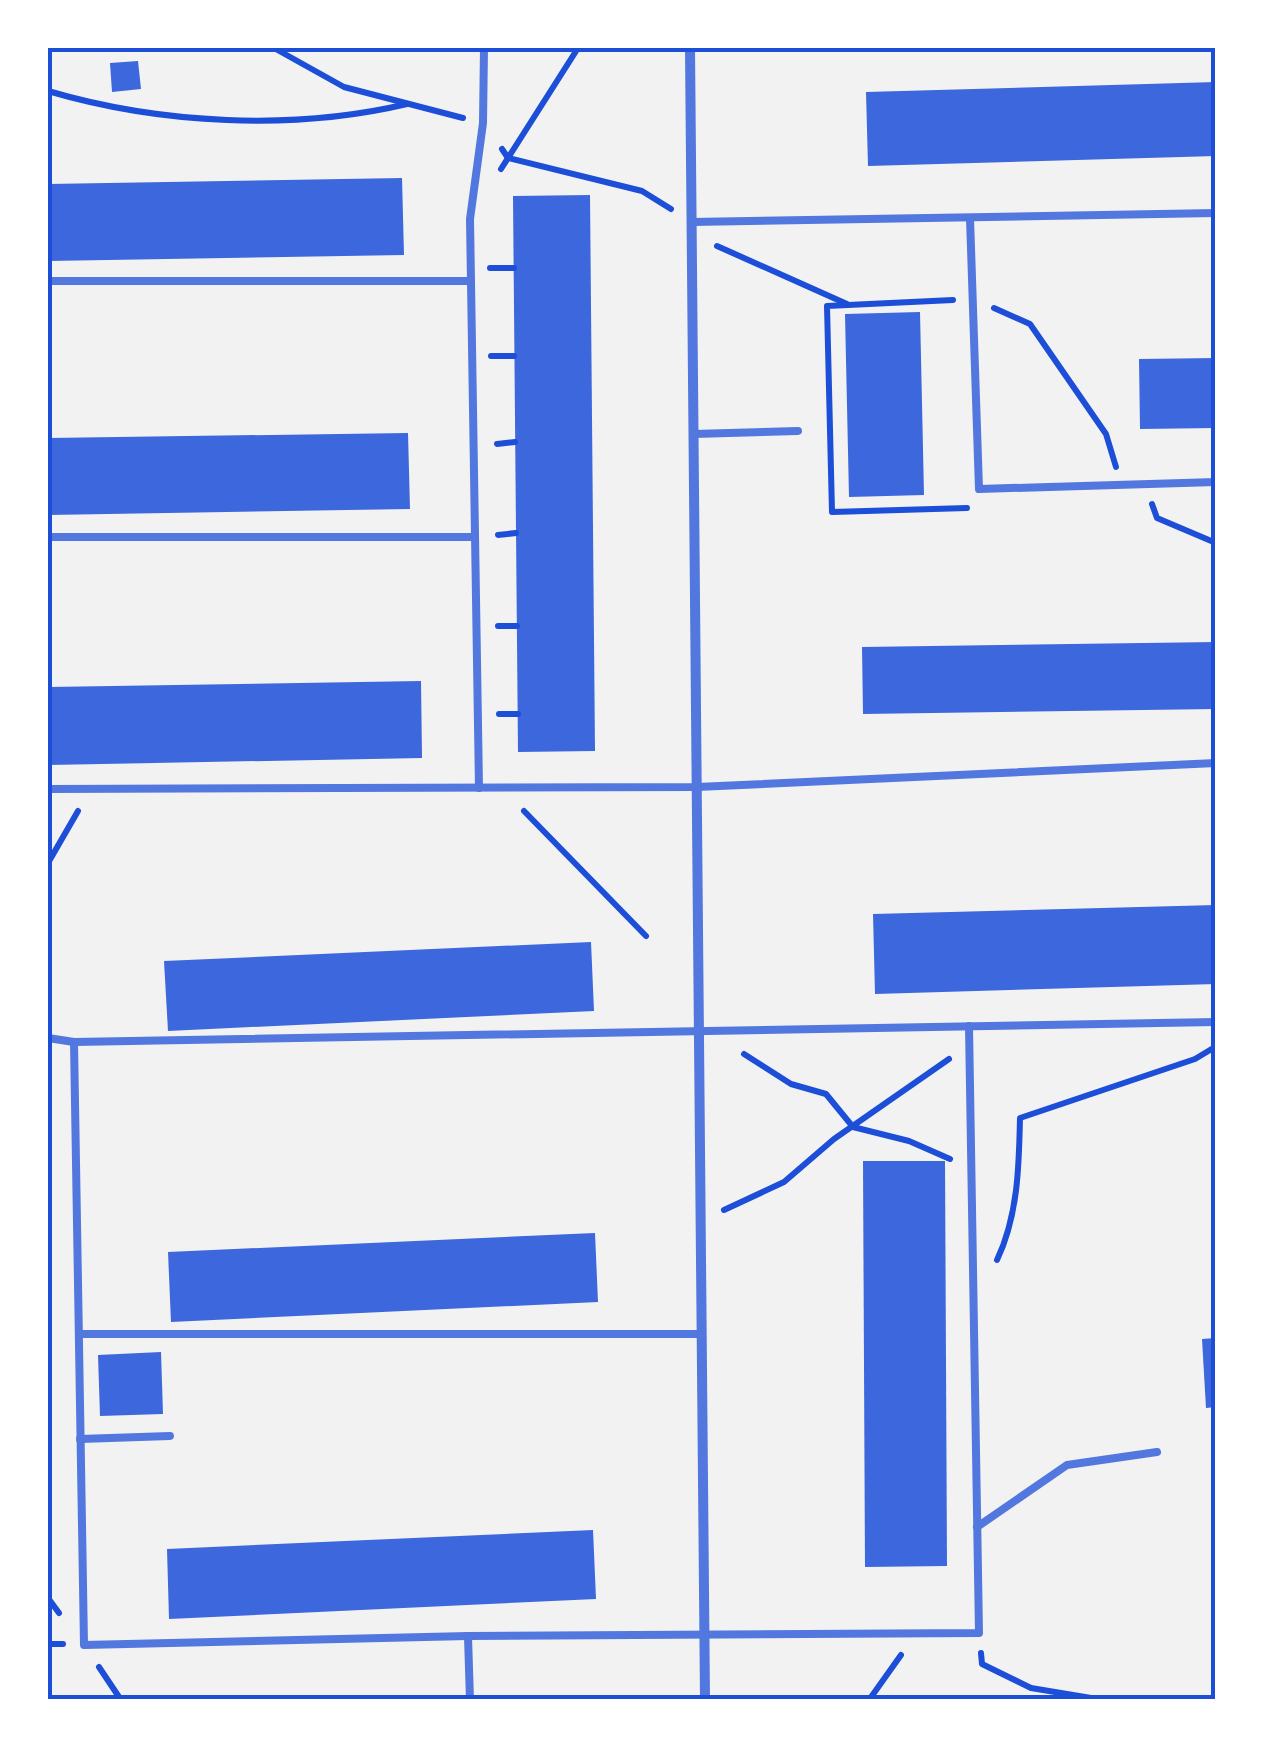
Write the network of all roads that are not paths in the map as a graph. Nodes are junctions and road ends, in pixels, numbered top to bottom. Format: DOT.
graph roads {
  1 [pos="484,48"];
  2 [pos="690,48"];
  3 [pos="1216,213"];
  4 [pos="970,218"];
  5 [pos="692,222"];
  6 [pos="471,280"];
  7 [pos="48,281"];
  8 [pos="798,431"];
  9 [pos="694,434"];
  10 [pos="1216,482"];
  11 [pos="48,537"];
  12 [pos="475,537"];
  13 [pos="1216,763"];
  14 [pos="697,787"];
  15 [pos="479,788"];
  16 [pos="48,789"];
  17 [pos="1216,1022"];
  18 [pos="969,1026"];
  19 [pos="699,1028"];
  20 [pos="48,1038"];
  21 [pos="74,1042"];
  22 [pos="79,1334"];
  23 [pos="701,1334"];
  24 [pos="170,1436"];
  25 [pos="80,1439"];
  26 [pos="1157,1452"];
  27 [pos="978,1527"];
  28 [pos="704,1634"];
  29 [pos="468,1636"];
  30 [pos="470,1700"];
  31 [pos="705,1700"];
  1 -- 6 [label="lane"];
  2 -- 5 [label="street"];
  3 -- 4 [label="lane"];
  4 -- 5 [label="lane"];
  4 -- 10 [label="lane"];
  5 -- 9 [label="street"];
  6 -- 7 [label="lane"];
  6 -- 12 [label="lane"];
  8 -- 9 [label="lane"];
  9 -- 14 [label="street"];
  11 -- 12 [label="lane"];
  12 -- 15 [label="lane"];
  13 -- 14 [label="lane"];
  14 -- 15 [label="lane"];
  14 -- 19 [label="street"];
  15 -- 16 [label="lane"];
  17 -- 18 [label="lane"];
  18 -- 19 [label="lane"];
  18 -- 27 [label="lane"];
  19 -- 21 [label="lane"];
  19 -- 23 [label="street"];
  20 -- 21 [label="lane"];
  21 -- 22 [label="lane"];
  22 -- 23 [label="lane"];
  22 -- 25 [label="lane"];
  23 -- 28 [label="street"];
  24 -- 25 [label="lane"];
  25 -- 29 [label="lane"];
  26 -- 27 [label="lane"];
  27 -- 28 [label="lane"];
  28 -- 29 [label="lane"];
  28 -- 31 [label="street"];
  29 -- 30 [label="lane"];
}
